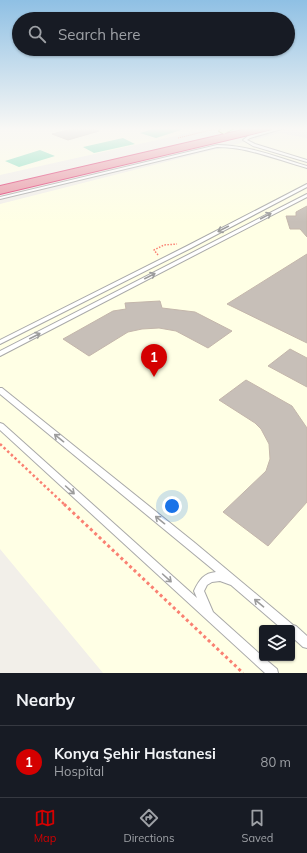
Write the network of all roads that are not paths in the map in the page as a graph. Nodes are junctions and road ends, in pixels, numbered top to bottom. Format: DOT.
graph roads {
  1 [pos="96,159"];
  2 [pos="105,159"];
  3 [pos="128,159"];
  4 [pos="143,159"];
  5 [pos="159,159"];
  6 [pos="278,159"];
  7 [pos="307,168"];
  8 [pos="0,181"];
  9 [pos="0,184"];
  10 [pos="307,185"];
  11 [pos="0,190"];
  12 [pos="307,195"];
  13 [pos="0,196"];
  14 [pos="0,342"];
  15 [pos="0,354"];
  16 [pos="0,390"];
  17 [pos="0,426"];
  18 [pos="243,589"];
  19 [pos="209,616"];
  20 [pos="285,625"];
  21 [pos="295,633"];
  22 [pos="307,643"];
  23 [pos="273,673"];
  1 -- 8 [label="highway"];
  2 -- 9 [label="highway"];
  3 -- 11 [label="highway"];
  4 -- 13 [label="highway"];
  5 -- 13 [label="lane"];
  6 -- 7 [label="lane"];
  10 -- 14 [label="lane, one-way"];
  15 -- 12 [label="lane, one-way"];
  18 -- 16 [label="lane, one-way"];
  17 -- 19 [label="lane, one-way"];
  18 -- 19 [label="lane"];
  20 -- 18 [label="lane, one-way"];
  19 -- 23 [label="lane"];
  21 -- 22 [label="lane"];
}
